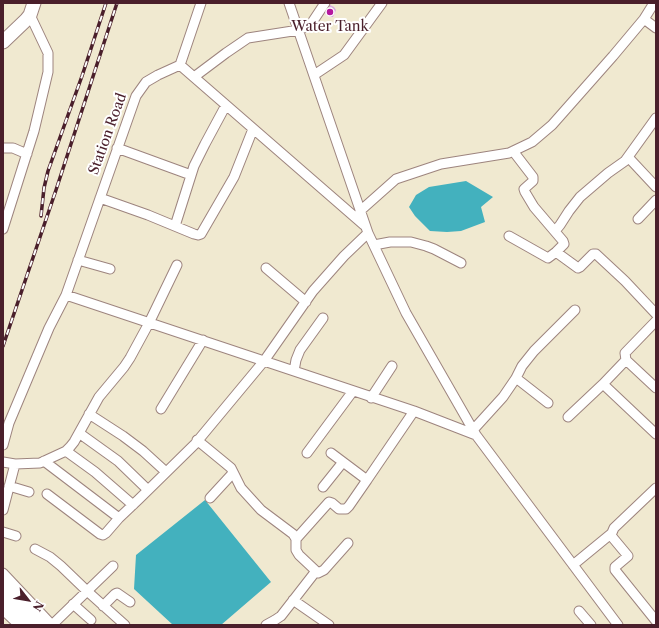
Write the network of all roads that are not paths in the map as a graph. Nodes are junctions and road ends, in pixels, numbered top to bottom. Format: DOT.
graph roads {
  1 [pos="201,3"];
  2 [pos="289,3"];
  3 [pos="325,3"];
  4 [pos="382,3"];
  5 [pos="654,3"];
  6 [pos="32,9"];
  7 [pos="644,19"];
  8 [pos="656,28"];
  9 [pos="299,30"];
  10 [pos="3,42"];
  11 [pos="180,65"];
  12 [pos="314,74"];
  13 [pos="194,78"];
  14 [pos="226,105"];
  15 [pos="656,118"];
  16 [pos="253,129"];
  17 [pos="3,148"];
  18 [pos="117,148"];
  19 [pos="513,152"];
  20 [pos="27,154"];
  21 [pos="628,157"];
  22 [pos="191,175"];
  23 [pos="656,187"];
  24 [pos="100,198"];
  25 [pos="656,200"];
  26 [pos="360,211"];
  27 [pos="638,219"];
  28 [pos="175,226"];
  29 [pos="3,229"];
  30 [pos="366,230"];
  31 [pos="555,231"];
  32 [pos="509,236"];
  33 [pos="374,245"];
  34 [pos="556,252"];
  35 [pos="78,260"];
  36 [pos="461,263"];
  37 [pos="177,265"];
  38 [pos="266,268"];
  39 [pos="110,269"];
  40 [pos="66,295"];
  41 [pos="306,302"];
  42 [pos="575,310"];
  43 [pos="656,314"];
  44 [pos="323,318"];
  45 [pos="656,321"];
  46 [pos="149,323"];
  47 [pos="203,340"];
  48 [pos="626,360"];
  49 [pos="264,361"];
  50 [pos="392,366"];
  51 [pos="294,371"];
  52 [pos="516,378"];
  53 [pos="603,384"];
  54 [pos="656,388"];
  55 [pos="354,391"];
  56 [pos="371,398"];
  57 [pos="548,403"];
  58 [pos="161,409"];
  59 [pos="414,411"];
  60 [pos="90,414"];
  61 [pos="568,416"];
  62 [pos="79,433"];
  63 [pos="474,433"];
  64 [pos="656,434"];
  65 [pos="197,440"];
  66 [pos="3,445"];
  67 [pos="66,451"];
  68 [pos="307,453"];
  69 [pos="331,453"];
  70 [pos="44,461"];
  71 [pos="3,462"];
  72 [pos="343,462"];
  73 [pos="15,464"];
  74 [pos="166,472"];
  75 [pos="233,473"];
  76 [pos="366,480"];
  77 [pos="9,486"];
  78 [pos="323,486"];
  79 [pos="656,488"];
  80 [pos="148,490"];
  81 [pos="29,492"];
  82 [pos="47,494"];
  83 [pos="210,498"];
  84 [pos="133,505"];
  85 [pos="3,510"];
  86 [pos="119,518"];
  87 [pos="3,532"];
  88 [pos="612,533"];
  89 [pos="16,536"];
  90 [pos="296,539"];
  91 [pos="348,543"];
  92 [pos="35,549"];
  93 [pos="113,566"];
  94 [pos="573,566"];
  95 [pos="316,571"];
  96 [pos="3,573"];
  97 [pos="3,584"];
  98 [pos="87,591"];
  99 [pos="3,599"];
  100 [pos="294,600"];
  101 [pos="130,602"];
  102 [pos="73,604"];
  103 [pos="103,606"];
  104 [pos="3,610"];
  105 [pos="579,611"];
  106 [pos="91,620"];
  107 [pos="656,621"];
  108 [pos="19,625"];
  109 [pos="29,625"];
  110 [pos="41,625"];
  111 [pos="52,625"];
  112 [pos="125,625"];
  113 [pos="266,625"];
  114 [pos="329,625"];
  115 [pos="591,625"];
  116 [pos="618,625"];
  1 -- 11 [label="street"];
  2 -- 9 [label="street"];
  3 -- 9 [label="street"];
  4 -- 12 [label="street"];
  5 -- 7 [label="street"];
  6 -- 10 [label="highway"];
  6 -- 20 [label="street"];
  7 -- 8 [label="street"];
  7 -- 19 [label="street"];
  9 -- 12 [label="street"];
  9 -- 13 [label="street"];
  11 -- 13 [label="street"];
  11 -- 18 [label="street, Station Road"];
  12 -- 26 [label="street"];
  13 -- 14 [label="street"];
  14 -- 16 [label="street"];
  14 -- 22 [label="street"];
  15 -- 21 [label="street"];
  16 -- 28 [label="street"];
  16 -- 30 [label="street"];
  17 -- 20 [label="street"];
  18 -- 22 [label="street"];
  18 -- 24 [label="street, Station Road"];
  19 -- 26 [label="street"];
  19 -- 31 [label="street"];
  20 -- 29 [label="street"];
  21 -- 23 [label="street"];
  21 -- 31 [label="street"];
  22 -- 28 [label="street"];
  24 -- 28 [label="street"];
  24 -- 35 [label="street, Station Road"];
  25 -- 27 [label="street"];
  26 -- 30 [label="street"];
  30 -- 33 [label="street"];
  30 -- 41 [label="street"];
  31 -- 34 [label="street"];
  32 -- 34 [label="street"];
  33 -- 36 [label="street"];
  33 -- 63 [label="street"];
  34 -- 43 [label="street"];
  35 -- 39 [label="street"];
  35 -- 40 [label="street, Station Road"];
  37 -- 46 [label="street"];
  38 -- 41 [label="street"];
  40 -- 46 [label="street"];
  40 -- 66 [label="street, Station Road"];
  41 -- 49 [label="street"];
  42 -- 52 [label="street"];
  44 -- 51 [label="street"];
  45 -- 48 [label="street"];
  46 -- 47 [label="street"];
  46 -- 60 [label="street"];
  47 -- 49 [label="street"];
  47 -- 58 [label="street"];
  48 -- 53 [label="street"];
  48 -- 54 [label="street"];
  49 -- 51 [label="street"];
  49 -- 65 [label="street"];
  50 -- 56 [label="street"];
  51 -- 55 [label="street"];
  52 -- 57 [label="street"];
  52 -- 63 [label="street"];
  53 -- 61 [label="street"];
  53 -- 64 [label="street"];
  55 -- 56 [label="street"];
  55 -- 68 [label="street"];
  56 -- 59 [label="street"];
  59 -- 63 [label="street"];
  59 -- 76 [label="street"];
  60 -- 62 [label="street"];
  60 -- 74 [label="street"];
  62 -- 67 [label="street"];
  62 -- 80 [label="street"];
  63 -- 94 [label="street"];
  65 -- 74 [label="street"];
  65 -- 75 [label="street"];
  67 -- 70 [label="street"];
  67 -- 84 [label="street"];
  69 -- 72 [label="street"];
  70 -- 73 [label="street"];
  70 -- 86 [label="street"];
  71 -- 73 [label="street"];
  72 -- 76 [label="street"];
  72 -- 78 [label="street"];
  73 -- 77 [label="street"];
  74 -- 80 [label="street"];
  75 -- 83 [label="street"];
  75 -- 90 [label="street"];
  76 -- 90 [label="street"];
  77 -- 81 [label="street"];
  77 -- 85 [label="street"];
  79 -- 88 [label="street"];
  80 -- 84 [label="street"];
  82 -- 86 [label="street"];
  84 -- 86 [label="street"];
  87 -- 89 [label="street"];
  88 -- 94 [label="street"];
  88 -- 107 [label="street"];
  90 -- 95 [label="street"];
  91 -- 95 [label="street"];
  92 -- 98 [label="street"];
  93 -- 98 [label="street"];
  94 -- 116 [label="street"];
  95 -- 100 [label="street"];
  96 -- 111 [label="street"];
  97 -- 110 [label="highway"];
  98 -- 102 [label="street"];
  98 -- 103 [label="street"];
  99 -- 109 [label="highway"];
  100 -- 113 [label="street"];
  100 -- 114 [label="street"];
  101 -- 103 [label="street"];
  102 -- 106 [label="street"];
  102 -- 111 [label="street"];
  103 -- 112 [label="street"];
  104 -- 108 [label="street"];
  105 -- 115 [label="street"];
}
